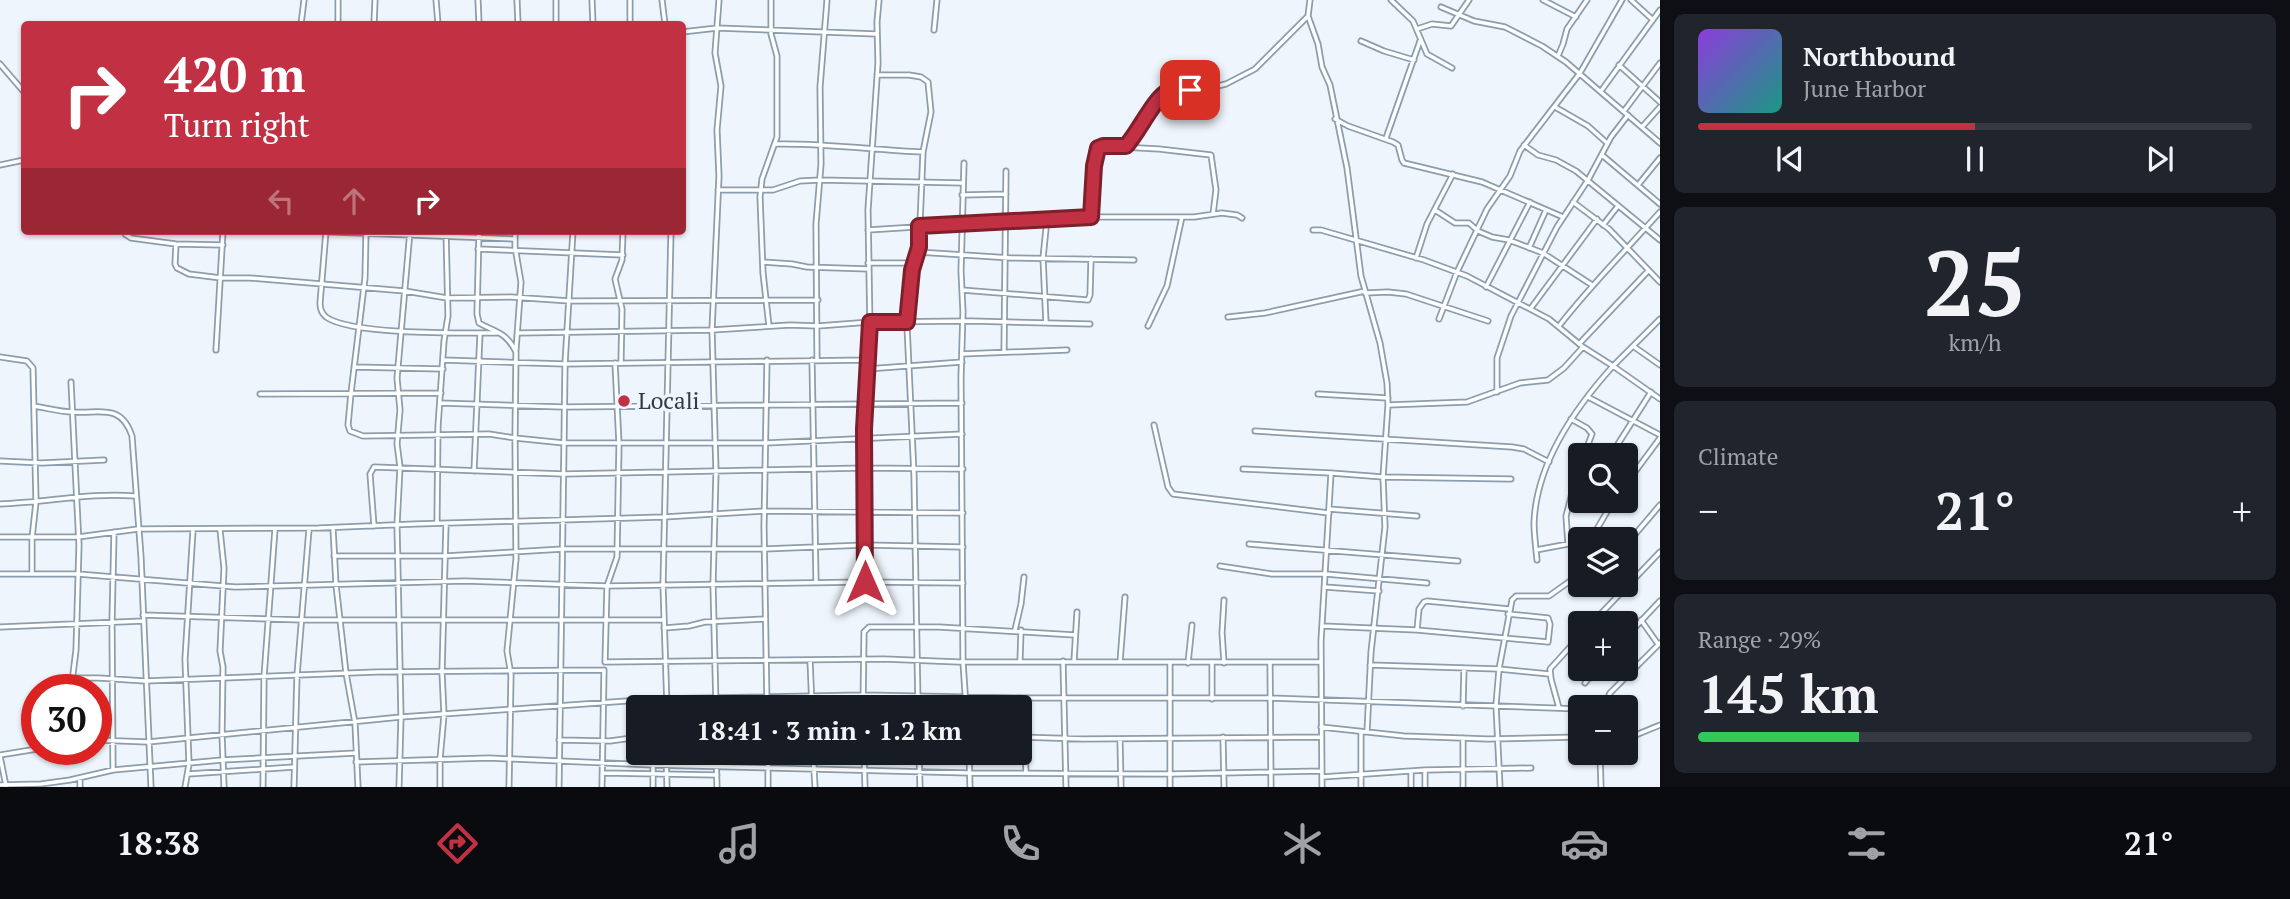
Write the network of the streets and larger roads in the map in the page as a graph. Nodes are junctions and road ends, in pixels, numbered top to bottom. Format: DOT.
graph roads {
  1 [pos="304,0"];
  2 [pos="338,0"];
  3 [pos="375,0"];
  4 [pos="436,0"];
  5 [pos="478,0"];
  6 [pos="517,0"];
  7 [pos="556,0"];
  8 [pos="592,0"];
  9 [pos="630,0"];
  10 [pos="662,0"];
  11 [pos="719,0"];
  12 [pos="771,0"];
  13 [pos="827,0"];
  14 [pos="879,0"];
  15 [pos="937,0"];
  16 [pos="1310,0"];
  17 [pos="1391,0"];
  18 [pos="1469,0"];
  19 [pos="1543,0"];
  20 [pos="1587,0"];
  21 [pos="1622,0"];
  22 [pos="1631,0"];
  23 [pos="1441,7"];
  24 [pos="1660,10"];
  25 [pos="1458,15"];
  26 [pos="1308,16"];
  27 [pos="1576,17"];
  28 [pos="1653,20"];
  29 [pos="301,21"];
  30 [pos="338,21"];
  31 [pos="374,21"];
  32 [pos="438,21"];
  33 [pos="479,21"];
  34 [pos="518,21"];
  35 [pos="556,21"];
  36 [pos="593,21"];
  37 [pos="630,21"];
  38 [pos="665,21"];
  39 [pos="717,28"];
  40 [pos="1417,29"];
  41 [pos="934,30"];
  42 [pos="771,31"];
  43 [pos="826,31"];
  44 [pos="686,32"];
  45 [pos="877,34"];
  46 [pos="1362,41"];
  47 [pos="1420,41"];
  48 [pos="1557,57"];
  49 [pos="1413,60"];
  50 [pos="1660,63"];
  51 [pos="0,64"];
  52 [pos="1619,65"];
  53 [pos="1452,68"];
  54 [pos="1580,73"];
  55 [pos="877,75"];
  56 [pos="1643,86"];
  57 [pos="21,88"];
  58 [pos="1601,91"];
  59 [pos="1660,105"];
  60 [pos="1555,107"];
  61 [pos="1626,113"];
  62 [pos="1335,118"];
  63 [pos="1642,127"];
  64 [pos="1386,139"];
  65 [pos="1660,143"];
  66 [pos="776,144"];
  67 [pos="821,144"];
  68 [pos="1607,144"];
  69 [pos="1524,145"];
  70 [pos="1126,146"];
  71 [pos="871,150"];
  72 [pos="923,152"];
  73 [pos="1602,155"];
  74 [pos="1660,158"];
  75 [pos="21,161"];
  76 [pos="964,163"];
  77 [pos="0,165"];
  78 [pos="1006,170"];
  79 [pos="1452,174"];
  80 [pos="820,180"];
  81 [pos="1588,180"];
  82 [pos="869,181"];
  83 [pos="921,183"];
  84 [pos="963,183"];
  85 [pos="1638,184"];
  86 [pos="718,190"];
  87 [pos="760,190"];
  88 [pos="1500,190"];
  89 [pos="1006,194"];
  90 [pos="962,195"];
  91 [pos="1530,202"];
  92 [pos="1573,202"];
  93 [pos="1660,204"];
  94 [pos="1618,206"];
  95 [pos="1435,210"];
  96 [pos="1546,210"];
  97 [pos="1660,212"];
  98 [pos="1213,214"];
  99 [pos="1091,217"];
  100 [pos="1182,217"];
  101 [pos="1242,218"];
  102 [pos="1563,218"];
  103 [pos="1047,219"];
  104 [pos="1597,219"];
  105 [pos="1005,221"];
  106 [pos="962,225"];
  107 [pos="1603,225"];
  108 [pos="919,226"];
  109 [pos="1646,228"];
  110 [pos="868,230"];
  111 [pos="1313,230"];
  112 [pos="1478,231"];
  113 [pos="126,235"];
  114 [pos="223,235"];
  115 [pos="326,235"];
  116 [pos="366,235"];
  117 [pos="410,235"];
  118 [pos="446,235"];
  119 [pos="459,235"];
  120 [pos="514,235"];
  121 [pos="573,235"];
  122 [pos="623,235"];
  123 [pos="671,235"];
  124 [pos="479,238"];
  125 [pos="514,240"];
  126 [pos="1509,240"];
  127 [pos="1660,240"];
  128 [pos="1357,242"];
  129 [pos="176,244"];
  130 [pos="223,245"];
  131 [pos="478,248"];
  132 [pos="1529,248"];
  133 [pos="1627,249"];
  134 [pos="516,251"];
  135 [pos="572,252"];
  136 [pos="918,252"];
  137 [pos="1543,253"];
  138 [pos="961,255"];
  139 [pos="623,256"];
  140 [pos="1004,257"];
  141 [pos="1043,258"];
  142 [pos="1416,258"];
  143 [pos="1091,259"];
  144 [pos="1134,260"];
  145 [pos="763,262"];
  146 [pos="868,262"];
  147 [pos="914,262"];
  148 [pos="1562,265"];
  149 [pos="817,268"];
  150 [pos="869,269"];
  151 [pos="1648,271"];
  152 [pos="1457,272"];
  153 [pos="221,278"];
  154 [pos="1660,282"];
  155 [pos="321,285"];
  156 [pos="1592,285"];
  157 [pos="1486,287"];
  158 [pos="364,288"];
  159 [pos="962,290"];
  160 [pos="405,291"];
  161 [pos="1365,292"];
  162 [pos="1004,293"];
  163 [pos="1044,296"];
  164 [pos="447,298"];
  165 [pos="477,298"];
  166 [pos="521,298"];
  167 [pos="818,300"];
  168 [pos="569,301"];
  169 [pos="621,301"];
  170 [pos="669,302"];
  171 [pos="713,302"];
  172 [pos="768,302"];
  173 [pos="1519,302"];
  174 [pos="1444,308"];
  175 [pos="1531,308"];
  176 [pos="1228,317"];
  177 [pos="1439,319"];
  178 [pos="1660,319"];
  179 [pos="963,321"];
  180 [pos="1488,321"];
  181 [pos="870,322"];
  182 [pos="907,322"];
  183 [pos="1003,322"];
  184 [pos="1046,323"];
  185 [pos="1090,324"];
  186 [pos="1658,325"];
  187 [pos="818,326"];
  188 [pos="1148,326"];
  189 [pos="1559,326"];
  190 [pos="769,327"];
  191 [pos="359,328"];
  192 [pos="668,330"];
  193 [pos="712,330"];
  194 [pos="401,331"];
  195 [pos="622,331"];
  196 [pos="446,332"];
  197 [pos="567,332"];
  198 [pos="503,333"];
  199 [pos="519,333"];
  200 [pos="480,334"];
  201 [pos="1581,346"];
  202 [pos="1633,346"];
  203 [pos="216,350"];
  204 [pos="1066,350"];
  205 [pos="516,352"];
  206 [pos="1004,352"];
  207 [pos="962,354"];
  208 [pos="0,357"];
  209 [pos="443,360"];
  210 [pos="767,360"];
  211 [pos="814,360"];
  212 [pos="868,360"];
  213 [pos="714,361"];
  214 [pos="479,362"];
  215 [pos="668,362"];
  216 [pos="962,362"];
  217 [pos="516,363"];
  218 [pos="615,363"];
  219 [pos="621,363"];
  220 [pos="565,364"];
  221 [pos="1660,365"];
  222 [pos="1613,366"];
  223 [pos="354,367"];
  224 [pos="909,367"];
  225 [pos="398,368"];
  226 [pos="443,369"];
  227 [pos="867,369"];
  228 [pos="71,382"];
  229 [pos="1497,392"];
  230 [pos="1651,392"];
  231 [pos="351,393"];
  232 [pos="398,393"];
  233 [pos="441,393"];
  234 [pos="260,394"];
  235 [pos="1318,394"];
  236 [pos="1587,397"];
  237 [pos="1388,398"];
  238 [pos="1660,399"];
  239 [pos="439,403"];
  240 [pos="961,403"];
  241 [pos="477,404"];
  242 [pos="864,404"];
  243 [pos="912,404"];
  244 [pos="517,405"];
  245 [pos="667,405"];
  246 [pos="766,405"];
  247 [pos="813,405"];
  248 [pos="1388,405"];
  249 [pos="715,406"];
  250 [pos="34,407"];
  251 [pos="563,407"];
  252 [pos="617,407"];
  253 [pos="72,412"];
  254 [pos="1571,419"];
  255 [pos="1633,420"];
  256 [pos="1154,425"];
  257 [pos="1255,431"];
  258 [pos="438,433"];
  259 [pos="475,434"];
  260 [pos="962,434"];
  261 [pos="398,435"];
  262 [pos="913,436"];
  263 [pos="1660,437"];
  264 [pos="515,438"];
  265 [pos="864,438"];
  266 [pos="1386,438"];
  267 [pos="814,440"];
  268 [pos="564,443"];
  269 [pos="715,443"];
  270 [pos="766,443"];
  271 [pos="1589,443"];
  272 [pos="1619,443"];
  273 [pos="619,444"];
  274 [pos="667,444"];
  275 [pos="104,460"];
  276 [pos="0,461"];
  277 [pos="74,462"];
  278 [pos="1549,462"];
  279 [pos="36,463"];
  280 [pos="1638,466"];
  281 [pos="400,467"];
  282 [pos="865,468"];
  283 [pos="914,468"];
  284 [pos="437,469"];
  285 [pos="815,469"];
  286 [pos="963,469"];
  287 [pos="1243,469"];
  288 [pos="765,470"];
  289 [pos="474,471"];
  290 [pos="716,472"];
  291 [pos="515,473"];
  292 [pos="666,473"];
  293 [pos="1331,473"];
  294 [pos="564,474"];
  295 [pos="618,474"];
  296 [pos="1383,477"];
  297 [pos="1511,479"];
  298 [pos="135,496"];
  299 [pos="75,498"];
  300 [pos="36,502"];
  301 [pos="0,504"];
  302 [pos="1660,505"];
  303 [pos="1568,509"];
  304 [pos="764,511"];
  305 [pos="815,511"];
  306 [pos="866,511"];
  307 [pos="1329,511"];
  308 [pos="914,512"];
  309 [pos="1384,512"];
  310 [pos="963,513"];
  311 [pos="715,514"];
  312 [pos="1417,516"];
  313 [pos="664,517"];
  314 [pos="617,518"];
  315 [pos="563,520"];
  316 [pos="516,521"];
  317 [pos="437,523"];
  318 [pos="397,524"];
  319 [pos="446,524"];
  320 [pos="374,526"];
  321 [pos="309,528"];
  322 [pos="333,528"];
  323 [pos="138,529"];
  324 [pos="275,529"];
  325 [pos="193,530"];
  326 [pos="220,530"];
  327 [pos="1638,531"];
  328 [pos="114,532"];
  329 [pos="0,537"];
  330 [pos="78,537"];
  331 [pos="32,538"];
  332 [pos="1249,544"];
  333 [pos="865,545"];
  334 [pos="915,546"];
  335 [pos="816,547"];
  336 [pos="964,547"];
  337 [pos="664,548"];
  338 [pos="563,549"];
  339 [pos="617,549"];
  340 [pos="714,549"];
  341 [pos="764,549"];
  342 [pos="1327,550"];
  343 [pos="1536,550"];
  344 [pos="516,551"];
  345 [pos="1660,552"];
  346 [pos="398,555"];
  347 [pos="1383,555"];
  348 [pos="334,556"];
  349 [pos="445,556"];
  350 [pos="1458,561"];
  351 [pos="1537,561"];
  352 [pos="1220,566"];
  353 [pos="0,574"];
  354 [pos="33,574"];
  355 [pos="78,574"];
  356 [pos="1326,575"];
  357 [pos="113,576"];
  358 [pos="1024,577"];
  359 [pos="1381,578"];
  360 [pos="142,579"];
  361 [pos="514,582"];
  362 [pos="865,582"];
  363 [pos="398,583"];
  364 [pos="445,583"];
  365 [pos="816,583"];
  366 [pos="915,583"];
  367 [pos="963,583"];
  368 [pos="1427,583"];
  369 [pos="1568,583"];
  370 [pos="189,584"];
  371 [pos="713,584"];
  372 [pos="764,584"];
  373 [pos="335,585"];
  374 [pos="562,585"];
  375 [pos="663,585"];
  376 [pos="223,586"];
  377 [pos="305,586"];
  378 [pos="607,586"];
  379 [pos="269,587"];
  380 [pos="1325,587"];
  381 [pos="1379,591"];
  382 [pos="1125,597"];
  383 [pos="1224,600"];
  384 [pos="1660,601"];
  385 [pos="1603,611"];
  386 [pos="1077,612"];
  387 [pos="1509,612"];
  388 [pos="143,615"];
  389 [pos="186,618"];
  390 [pos="222,618"];
  391 [pos="268,619"];
  392 [pos="765,619"];
  393 [pos="303,620"];
  394 [pos="340,620"];
  395 [pos="398,620"];
  396 [pos="444,620"];
  397 [pos="510,620"];
  398 [pos="561,620"];
  399 [pos="606,620"];
  400 [pos="664,620"];
  401 [pos="1641,620"];
  402 [pos="143,621"];
  403 [pos="112,622"];
  404 [pos="714,622"];
  405 [pos="1638,623"];
  406 [pos="77,625"];
  407 [pos="1192,625"];
  408 [pos="1322,626"];
  409 [pos="0,627"];
  410 [pos="916,627"];
  411 [pos="664,628"];
  412 [pos="1374,628"];
  413 [pos="963,629"];
  414 [pos="1015,630"];
  415 [pos="1021,630"];
  416 [pos="1417,630"];
  417 [pos="1075,635"];
  418 [pos="1504,638"];
  419 [pos="1659,643"];
  420 [pos="1568,649"];
  421 [pos="862,659"];
  422 [pos="918,659"];
  423 [pos="715,660"];
  424 [pos="766,660"];
  425 [pos="810,660"];
  426 [pos="1063,661"];
  427 [pos="1074,661"];
  428 [pos="605,662"];
  429 [pos="666,662"];
  430 [pos="963,662"];
  431 [pos="1020,662"];
  432 [pos="1120,662"];
  433 [pos="1170,662"];
  434 [pos="1321,662"];
  435 [pos="1188,663"];
  436 [pos="1212,663"];
  437 [pos="1224,663"];
  438 [pos="1270,663"];
  439 [pos="1370,665"];
  440 [pos="1464,668"];
  441 [pos="510,669"];
  442 [pos="560,669"];
  443 [pos="1499,669"];
  444 [pos="604,670"];
  445 [pos="400,671"];
  446 [pos="442,672"];
  447 [pos="346,673"];
  448 [pos="74,674"];
  449 [pos="1549,674"];
  450 [pos="297,675"];
  451 [pos="264,677"];
  452 [pos="113,678"];
  453 [pos="223,679"];
  454 [pos="185,680"];
  455 [pos="145,681"];
  456 [pos="667,695"];
  457 [pos="716,695"];
  458 [pos="767,695"];
  459 [pos="811,695"];
  460 [pos="863,695"];
  461 [pos="918,695"];
  462 [pos="965,695"];
  463 [pos="1609,695"];
  464 [pos="1064,697"];
  465 [pos="1032,698"];
  466 [pos="1270,698"];
  467 [pos="1170,699"];
  468 [pos="1213,699"];
  469 [pos="626,701"];
  470 [pos="1321,701"];
  471 [pos="603,702"];
  472 [pos="1368,702"];
  473 [pos="1496,705"];
  474 [pos="1463,706"];
  475 [pos="559,708"];
  476 [pos="1559,708"];
  477 [pos="1568,708"];
  478 [pos="511,710"];
  479 [pos="444,715"];
  480 [pos="401,718"];
  481 [pos="355,723"];
  482 [pos="1660,725"];
  483 [pos="1321,727"];
  484 [pos="294,728"];
  485 [pos="263,730"];
  486 [pos="1362,732"];
  487 [pos="1367,732"];
  488 [pos="1638,733"];
  489 [pos="222,734"];
  490 [pos="187,737"];
  491 [pos="1032,737"];
  492 [pos="1223,737"];
  493 [pos="1270,737"];
  494 [pos="1321,737"];
  495 [pos="1568,737"];
  496 [pos="626,738"];
  497 [pos="1064,738"];
  498 [pos="1120,738"];
  499 [pos="1171,738"];
  500 [pos="1463,738"];
  501 [pos="1499,739"];
  502 [pos="112,740"];
  503 [pos="559,740"];
  504 [pos="604,741"];
  505 [pos="148,742"];
  506 [pos="21,752"];
  507 [pos="356,752"];
  508 [pos="294,754"];
  509 [pos="0,755"];
  510 [pos="263,757"];
  511 [pos="440,759"];
  512 [pos="222,760"];
  513 [pos="510,760"];
  514 [pos="400,761"];
  515 [pos="559,761"];
  516 [pos="356,762"];
  517 [pos="603,763"];
  518 [pos="188,764"];
  519 [pos="626,764"];
  520 [pos="653,765"];
  521 [pos="666,765"];
  522 [pos="716,765"];
  523 [pos="814,765"];
  524 [pos="864,765"];
  525 [pos="919,765"];
  526 [pos="970,765"];
  527 [pos="1025,765"];
  528 [pos="1600,765"];
  529 [pos="294,767"];
  530 [pos="768,767"];
  531 [pos="150,768"];
  532 [pos="263,768"];
  533 [pos="1499,768"];
  534 [pos="1531,768"];
  535 [pos="814,769"];
  536 [pos="1463,769"];
  537 [pos="113,770"];
  538 [pos="864,770"];
  539 [pos="1425,770"];
  540 [pos="223,771"];
  541 [pos="1411,771"];
  542 [pos="919,772"];
  543 [pos="1271,772"];
  544 [pos="603,773"];
  545 [pos="970,773"];
  546 [pos="1026,773"];
  547 [pos="1065,773"];
  548 [pos="1121,773"];
  549 [pos="1223,773"];
  550 [pos="188,774"];
  551 [pos="1171,774"];
  552 [pos="1322,774"];
  553 [pos="653,775"];
  554 [pos="667,775"];
  555 [pos="716,775"];
  556 [pos="1361,775"];
  557 [pos="80,778"];
  558 [pos="0,785"];
  559 [pos="42,785"];
  560 [pos="6,786"];
  561 [pos="80,787"];
  562 [pos="151,787"];
  563 [pos="186,787"];
  564 [pos="224,787"];
  565 [pos="263,787"];
  566 [pos="294,787"];
  567 [pos="358,787"];
  568 [pos="399,787"];
  569 [pos="440,787"];
  570 [pos="509,787"];
  571 [pos="559,787"];
  572 [pos="602,787"];
  573 [pos="653,787"];
  574 [pos="667,787"];
  575 [pos="717,787"];
  576 [pos="768,787"];
  577 [pos="815,787"];
  578 [pos="866,787"];
  579 [pos="920,787"];
  580 [pos="970,787"];
  581 [pos="1066,787"];
  582 [pos="1121,787"];
  583 [pos="1170,787"];
  584 [pos="1224,787"];
  585 [pos="1271,787"];
  586 [pos="1322,787"];
  587 [pos="1361,787"];
  588 [pos="1411,787"];
  589 [pos="1425,787"];
  590 [pos="1463,787"];
  591 [pos="1500,787"];
  592 [pos="1601,787"];
  1 -- 29 [label="street"];
  2 -- 30 [label="street"];
  3 -- 31 [label="street"];
  4 -- 32 [label="street"];
  5 -- 33 [label="street"];
  6 -- 34 [label="street"];
  7 -- 35 [label="street"];
  8 -- 36 [label="street"];
  9 -- 37 [label="street"];
  10 -- 38 [label="street"];
  11 -- 39 [label="street"];
  12 -- 42 [label="street"];
  13 -- 43 [label="street"];
  14 -- 45 [label="street"];
  15 -- 41 [label="street"];
  16 -- 26 [label="street"];
  17 -- 40 [label="street"];
  18 -- 25 [label="street"];
  19 -- 27 [label="street"];
  20 -- 27 [label="street"];
  21 -- 54 [label="street"];
  22 -- 28 [label="street"];
  23 -- 25 [label="street"];
  24 -- 28 [label="street"];
  25 -- 40 [label="street"];
  25 -- 48 [label="street"];
  26 -- 62 [label="street"];
  26 -- 70 [label="street"];
  27 -- 48 [label="street"];
  28 -- 52 [label="street"];
  39 -- 42 [label="street"];
  39 -- 44 [label="street"];
  39 -- 86 [label="street"];
  40 -- 47 [label="street"];
  42 -- 43 [label="street"];
  42 -- 66 [label="street"];
  43 -- 45 [label="street"];
  43 -- 67 [label="street"];
  45 -- 55 [label="street"];
  46 -- 49 [label="street"];
  47 -- 49 [label="street"];
  47 -- 53 [label="street"];
  48 -- 54 [label="street"];
  49 -- 64 [label="street"];
  50 -- 56 [label="street"];
  51 -- 57 [label="street"];
  52 -- 56 [label="street"];
  52 -- 58 [label="street"];
  54 -- 58 [label="street"];
  54 -- 60 [label="street"];
  55 -- 71 [label="street"];
  55 -- 72 [label="street"];
  56 -- 59 [label="street"];
  56 -- 61 [label="street"];
  58 -- 61 [label="street"];
  59 -- 63 [label="street"];
  60 -- 68 [label="street"];
  60 -- 69 [label="street"];
  61 -- 63 [label="street"];
  61 -- 68 [label="street"];
  62 -- 64 [label="street"];
  62 -- 128 [label="street"];
  63 -- 65 [label="street"];
  64 -- 79 [label="street"];
  66 -- 67 [label="street"];
  66 -- 87 [label="street"];
  67 -- 71 [label="street"];
  67 -- 80 [label="street"];
  68 -- 73 [label="street"];
  69 -- 81 [label="street"];
  69 -- 88 [label="street"];
  70 -- 98 [label="street"];
  70 -- 99 [label="street"];
  71 -- 72 [label="street"];
  71 -- 82 [label="street"];
  72 -- 83 [label="street"];
  73 -- 81 [label="street"];
  73 -- 85 [label="street"];
  74 -- 85 [label="street"];
  75 -- 77 [label="street"];
  76 -- 84 [label="street"];
  78 -- 89 [label="street"];
  79 -- 88 [label="street"];
  79 -- 95 [label="street"];
  80 -- 82 [label="street"];
  80 -- 87 [label="street"];
  80 -- 149 [label="street"];
  81 -- 92 [label="street"];
  81 -- 94 [label="street"];
  82 -- 83 [label="street"];
  82 -- 110 [label="street"];
  83 -- 84 [label="street"];
  83 -- 108 [label="street"];
  84 -- 90 [label="street"];
  85 -- 93 [label="street"];
  86 -- 87 [label="street"];
  86 -- 171 [label="street"];
  87 -- 145 [label="street"];
  88 -- 91 [label="street"];
  88 -- 112 [label="street"];
  89 -- 90 [label="street"];
  89 -- 105 [label="street"];
  90 -- 106 [label="street"];
  91 -- 96 [label="street"];
  91 -- 126 [label="street"];
  92 -- 102 [label="street"];
  92 -- 104 [label="street"];
  94 -- 107 [label="street"];
  94 -- 109 [label="street"];
  95 -- 112 [label="street"];
  95 -- 142 [label="street"];
  96 -- 102 [label="street"];
  96 -- 132 [label="street"];
  97 -- 109 [label="street"];
  98 -- 100 [label="street"];
  98 -- 101 [label="street"];
  99 -- 100 [label="street"];
  99 -- 103 [label="street"];
  100 -- 188 [label="street"];
  102 -- 137 [label="street"];
  103 -- 105 [label="street"];
  103 -- 141 [label="street"];
  104 -- 107 [label="street"];
  104 -- 148 [label="street"];
  105 -- 106 [label="street"];
  105 -- 140 [label="street"];
  106 -- 108 [label="street"];
  106 -- 138 [label="street"];
  107 -- 133 [label="street"];
  108 -- 110 [label="street"];
  108 -- 136 [label="street"];
  109 -- 127 [label="street"];
  109 -- 133 [label="street"];
  110 -- 146 [label="street"];
  111 -- 128 [label="street"];
  112 -- 126 [label="street"];
  112 -- 152 [label="street"];
  113 -- 129 [label="street"];
  114 -- 130 [label="street"];
  115 -- 155 [label="street"];
  116 -- 158 [label="street"];
  117 -- 160 [label="street"];
  118 -- 164 [label="street"];
  119 -- 124 [label="street"];
  120 -- 125 [label="street"];
  121 -- 135 [label="street"];
  122 -- 139 [label="street"];
  123 -- 170 [label="street"];
  124 -- 125 [label="street"];
  124 -- 131 [label="street"];
  125 -- 134 [label="street"];
  126 -- 132 [label="street"];
  126 -- 157 [label="street"];
  128 -- 142 [label="street"];
  128 -- 161 [label="street"];
  129 -- 130 [label="street"];
  129 -- 153 [label="street"];
  130 -- 153 [label="street"];
  131 -- 134 [label="street"];
  131 -- 165 [label="street"];
  132 -- 137 [label="street"];
  133 -- 151 [label="street"];
  133 -- 156 [label="street"];
  134 -- 135 [label="street"];
  134 -- 166 [label="street"];
  135 -- 139 [label="street"];
  135 -- 168 [label="street"];
  136 -- 138 [label="street"];
  136 -- 147 [label="street"];
  137 -- 148 [label="street"];
  137 -- 173 [label="street"];
  138 -- 140 [label="street"];
  138 -- 159 [label="street"];
  139 -- 169 [label="street"];
  140 -- 141 [label="street"];
  140 -- 162 [label="street"];
  141 -- 143 [label="street"];
  141 -- 163 [label="street"];
  142 -- 152 [label="street"];
  143 -- 144 [label="street"];
  143 -- 163 [label="street"];
  145 -- 149 [label="street"];
  145 -- 172 [label="street"];
  146 -- 147 [label="street"];
  146 -- 150 [label="street"];
  147 -- 182 [label="street"];
  148 -- 156 [label="street"];
  148 -- 175 [label="street"];
  149 -- 150 [label="street"];
  149 -- 167 [label="street"];
  150 -- 181 [label="street"];
  151 -- 154 [label="street"];
  151 -- 201 [label="street"];
  152 -- 157 [label="street"];
  152 -- 174 [label="street"];
  153 -- 155 [label="street"];
  153 -- 203 [label="street"];
  155 -- 158 [label="street"];
  155 -- 191 [label="street"];
  156 -- 189 [label="street"];
  157 -- 173 [label="street"];
  158 -- 160 [label="street"];
  158 -- 191 [label="street"];
  159 -- 162 [label="street"];
  159 -- 179 [label="street"];
  160 -- 164 [label="street"];
  160 -- 194 [label="street"];
  161 -- 174 [label="street"];
  161 -- 176 [label="street"];
  161 -- 237 [label="street"];
  162 -- 163 [label="street"];
  162 -- 183 [label="street"];
  163 -- 184 [label="street"];
  164 -- 165 [label="street"];
  164 -- 196 [label="street"];
  165 -- 166 [label="street"];
  165 -- 198 [label="street"];
  166 -- 168 [label="street"];
  166 -- 199 [label="street"];
  167 -- 172 [label="street"];
  167 -- 187 [label="street"];
  168 -- 169 [label="street"];
  168 -- 197 [label="street"];
  169 -- 170 [label="street"];
  169 -- 195 [label="street"];
  170 -- 171 [label="street"];
  170 -- 192 [label="street"];
  171 -- 172 [label="street"];
  171 -- 193 [label="street"];
  172 -- 190 [label="street"];
  173 -- 175 [label="street"];
  173 -- 229 [label="street"];
  174 -- 177 [label="street"];
  174 -- 180 [label="street"];
  175 -- 189 [label="street"];
  178 -- 186 [label="street"];
  179 -- 182 [label="street"];
  179 -- 183 [label="street"];
  179 -- 207 [label="street"];
  181 -- 182 [label="street"];
  181 -- 187 [label="street"];
  181 -- 212 [label="street"];
  182 -- 224 [label="street"];
  183 -- 184 [label="street"];
  183 -- 206 [label="street"];
  184 -- 185 [label="street"];
  186 -- 202 [label="street"];
  187 -- 190 [label="street"];
  187 -- 211 [label="street"];
  189 -- 201 [label="street"];
  190 -- 193 [label="street"];
  191 -- 194 [label="street"];
  191 -- 223 [label="street"];
  192 -- 193 [label="street"];
  192 -- 195 [label="street"];
  192 -- 215 [label="street"];
  193 -- 213 [label="street"];
  194 -- 196 [label="street"];
  194 -- 225 [label="street"];
  195 -- 197 [label="street"];
  195 -- 219 [label="street"];
  196 -- 200 [label="street"];
  196 -- 209 [label="street"];
  197 -- 199 [label="street"];
  197 -- 220 [label="street"];
  198 -- 200 [label="street"];
  198 -- 205 [label="street"];
  199 -- 205 [label="street"];
  200 -- 214 [label="street"];
  201 -- 222 [label="street"];
  201 -- 229 [label="street"];
  202 -- 221 [label="street"];
  202 -- 222 [label="street"];
  204 -- 206 [label="street"];
  205 -- 217 [label="street"];
  206 -- 207 [label="street"];
  207 -- 216 [label="street"];
  208 -- 250 [label="street"];
  209 -- 214 [label="street"];
  209 -- 226 [label="street"];
  210 -- 211 [label="street"];
  210 -- 213 [label="street"];
  210 -- 246 [label="street"];
  211 -- 212 [label="street"];
  211 -- 247 [label="street"];
  212 -- 227 [label="street"];
  213 -- 215 [label="street"];
  213 -- 249 [label="street"];
  214 -- 217 [label="street"];
  214 -- 241 [label="street"];
  215 -- 219 [label="street"];
  215 -- 245 [label="street"];
  216 -- 224 [label="street"];
  216 -- 240 [label="street"];
  217 -- 220 [label="street"];
  217 -- 244 [label="street"];
  218 -- 219 [label="street"];
  218 -- 220 [label="street"];
  218 -- 252 [label="street"];
  220 -- 251 [label="street"];
  222 -- 230 [label="street"];
  222 -- 236 [label="street"];
  223 -- 225 [label="street"];
  223 -- 231 [label="street"];
  224 -- 227 [label="street"];
  224 -- 243 [label="street"];
  225 -- 226 [label="street"];
  225 -- 232 [label="street"];
  226 -- 233 [label="street"];
  227 -- 242 [label="street"];
  228 -- 253 [label="street"];
  229 -- 248 [label="street"];
  230 -- 238 [label="street"];
  230 -- 255 [label="street"];
  231 -- 232 [label="street"];
  231 -- 234 [label="street"];
  231 -- 261 [label="street"];
  232 -- 233 [label="street"];
  232 -- 261 [label="street"];
  233 -- 239 [label="street"];
  235 -- 237 [label="street"];
  236 -- 254 [label="street"];
  236 -- 255 [label="street"];
  237 -- 248 [label="street"];
  239 -- 241 [label="street"];
  239 -- 258 [label="street"];
  240 -- 243 [label="street"];
  240 -- 260 [label="street"];
  241 -- 244 [label="street"];
  241 -- 259 [label="street"];
  242 -- 243 [label="street"];
  242 -- 247 [label="street"];
  242 -- 265 [label="street"];
  243 -- 262 [label="street"];
  244 -- 251 [label="street"];
  244 -- 264 [label="street"];
  245 -- 249 [label="street"];
  245 -- 252 [label="street"];
  245 -- 274 [label="street"];
  246 -- 247 [label="street"];
  246 -- 249 [label="street"];
  246 -- 270 [label="street"];
  247 -- 267 [label="street"];
  248 -- 266 [label="street"];
  249 -- 269 [label="street"];
  250 -- 253 [label="street"];
  250 -- 279 [label="street"];
  251 -- 252 [label="street"];
  251 -- 268 [label="street"];
  252 -- 273 [label="street"];
  253 -- 277 [label="street"];
  253 -- 298 [label="street"];
  254 -- 271 [label="street"];
  254 -- 278 [label="street"];
  255 -- 263 [label="street"];
  255 -- 272 [label="street"];
  256 -- 307 [label="street"];
  257 -- 266 [label="street"];
  258 -- 259 [label="street"];
  258 -- 261 [label="street"];
  258 -- 284 [label="street"];
  259 -- 264 [label="street"];
  259 -- 289 [label="street"];
  260 -- 262 [label="street"];
  260 -- 286 [label="street"];
  261 -- 281 [label="street"];
  262 -- 265 [label="street"];
  262 -- 283 [label="street"];
  263 -- 280 [label="street"];
  264 -- 268 [label="street"];
  264 -- 291 [label="street"];
  265 -- 267 [label="street"];
  265 -- 282 [label="street"];
  266 -- 278 [label="street"];
  266 -- 296 [label="street"];
  267 -- 270 [label="street"];
  267 -- 285 [label="street"];
  268 -- 273 [label="street"];
  268 -- 294 [label="street"];
  269 -- 270 [label="street"];
  269 -- 274 [label="street"];
  269 -- 290 [label="street"];
  270 -- 288 [label="street"];
  273 -- 274 [label="street"];
  273 -- 295 [label="street"];
  274 -- 292 [label="street"];
  275 -- 277 [label="street"];
  276 -- 279 [label="street"];
  277 -- 279 [label="street"];
  277 -- 299 [label="street"];
  278 -- 343 [label="street"];
  279 -- 300 [label="street"];
  281 -- 284 [label="street"];
  281 -- 318 [label="street"];
  281 -- 320 [label="street"];
  282 -- 283 [label="street"];
  282 -- 285 [label="street"];
  282 -- 306 [label="street"];
  283 -- 286 [label="street"];
  283 -- 308 [label="street"];
  284 -- 289 [label="street"];
  284 -- 317 [label="street"];
  285 -- 288 [label="street"];
  285 -- 305 [label="street"];
  286 -- 310 [label="street"];
  287 -- 293 [label="street"];
  288 -- 290 [label="street"];
  288 -- 304 [label="street"];
  289 -- 291 [label="street"];
  290 -- 292 [label="street"];
  290 -- 311 [label="street"];
  291 -- 294 [label="street"];
  291 -- 316 [label="street"];
  292 -- 295 [label="street"];
  292 -- 313 [label="street"];
  293 -- 296 [label="street"];
  293 -- 307 [label="street"];
  294 -- 295 [label="street"];
  294 -- 315 [label="street"];
  295 -- 314 [label="street"];
  296 -- 297 [label="street"];
  296 -- 309 [label="street"];
  298 -- 299 [label="street"];
  298 -- 323 [label="street"];
  299 -- 300 [label="street"];
  299 -- 330 [label="street"];
  300 -- 301 [label="street"];
  300 -- 331 [label="street"];
  302 -- 327 [label="street"];
  303 -- 343 [label="street"];
  304 -- 305 [label="street"];
  304 -- 311 [label="street"];
  304 -- 341 [label="street"];
  305 -- 306 [label="street"];
  305 -- 335 [label="street"];
  306 -- 308 [label="street"];
  306 -- 333 [label="street"];
  307 -- 309 [label="street"];
  307 -- 342 [label="street"];
  308 -- 310 [label="street"];
  308 -- 334 [label="street"];
  309 -- 312 [label="street"];
  309 -- 347 [label="street"];
  310 -- 336 [label="street"];
  311 -- 313 [label="street"];
  311 -- 340 [label="street"];
  313 -- 314 [label="street"];
  313 -- 337 [label="street"];
  314 -- 315 [label="street"];
  314 -- 339 [label="street"];
  315 -- 316 [label="street"];
  315 -- 338 [label="street"];
  316 -- 319 [label="street"];
  316 -- 344 [label="street"];
  317 -- 318 [label="street"];
  317 -- 319 [label="street"];
  318 -- 320 [label="street"];
  318 -- 346 [label="street"];
  319 -- 349 [label="street"];
  320 -- 322 [label="street"];
  321 -- 322 [label="street"];
  321 -- 324 [label="street"];
  321 -- 377 [label="street"];
  322 -- 348 [label="street"];
  323 -- 325 [label="street"];
  323 -- 328 [label="street"];
  323 -- 360 [label="street"];
  324 -- 326 [label="street"];
  324 -- 379 [label="street"];
  325 -- 326 [label="street"];
  325 -- 370 [label="street"];
  326 -- 376 [label="street"];
  328 -- 330 [label="street"];
  328 -- 357 [label="street"];
  329 -- 331 [label="street"];
  330 -- 331 [label="street"];
  330 -- 355 [label="street"];
  331 -- 354 [label="street"];
  332 -- 342 [label="street"];
  333 -- 334 [label="street"];
  333 -- 335 [label="street"];
  333 -- 362 [label="street"];
  334 -- 336 [label="street"];
  334 -- 366 [label="street"];
  335 -- 341 [label="street"];
  335 -- 365 [label="street"];
  336 -- 367 [label="street"];
  337 -- 339 [label="street"];
  337 -- 340 [label="street"];
  337 -- 375 [label="street"];
  338 -- 339 [label="street"];
  338 -- 344 [label="street"];
  338 -- 374 [label="street"];
  339 -- 378 [label="street"];
  340 -- 341 [label="street"];
  340 -- 371 [label="street"];
  341 -- 372 [label="street"];
  342 -- 347 [label="street"];
  342 -- 356 [label="street"];
  343 -- 351 [label="street"];
  344 -- 349 [label="street"];
  344 -- 361 [label="street"];
  345 -- 385 [label="street"];
  346 -- 348 [label="street"];
  346 -- 349 [label="street"];
  346 -- 363 [label="street"];
  347 -- 350 [label="street"];
  347 -- 359 [label="street"];
  348 -- 373 [label="street"];
  349 -- 364 [label="street"];
  352 -- 356 [label="street"];
  353 -- 354 [label="street"];
  354 -- 355 [label="street"];
  355 -- 357 [label="street"];
  355 -- 406 [label="street"];
  356 -- 359 [label="street"];
  356 -- 380 [label="street"];
  357 -- 360 [label="street"];
  357 -- 403 [label="street"];
  358 -- 414 [label="street"];
  359 -- 368 [label="street"];
  359 -- 381 [label="street"];
  360 -- 370 [label="street"];
  360 -- 388 [label="street"];
  361 -- 364 [label="street"];
  361 -- 374 [label="street"];
  361 -- 397 [label="street"];
  362 -- 365 [label="street"];
  362 -- 366 [label="street"];
  363 -- 364 [label="street"];
  363 -- 373 [label="street"];
  363 -- 395 [label="street"];
  364 -- 396 [label="street"];
  365 -- 372 [label="street"];
  366 -- 367 [label="street"];
  366 -- 410 [label="street"];
  367 -- 413 [label="street"];
  369 -- 387 [label="street"];
  370 -- 376 [label="street"];
  370 -- 389 [label="street"];
  371 -- 372 [label="street"];
  371 -- 375 [label="street"];
  371 -- 404 [label="street"];
  372 -- 392 [label="street"];
  373 -- 377 [label="street"];
  373 -- 394 [label="street"];
  374 -- 378 [label="street"];
  374 -- 398 [label="street"];
  375 -- 378 [label="street"];
  375 -- 400 [label="street"];
  376 -- 379 [label="street"];
  376 -- 390 [label="street"];
  377 -- 379 [label="street"];
  377 -- 393 [label="street"];
  378 -- 399 [label="street"];
  379 -- 391 [label="street"];
  380 -- 381 [label="street"];
  380 -- 408 [label="street"];
  381 -- 412 [label="street"];
  382 -- 432 [label="street"];
  383 -- 437 [label="street"];
  384 -- 401 [label="street"];
  386 -- 417 [label="street"];
  387 -- 416 [label="street"];
  387 -- 418 [label="street"];
  387 -- 418 [label="street"];
  388 -- 389 [label="street"];
  388 -- 402 [label="street"];
  389 -- 390 [label="street"];
  389 -- 454 [label="street"];
  390 -- 391 [label="street"];
  390 -- 453 [label="street"];
  391 -- 393 [label="street"];
  391 -- 451 [label="street"];
  392 -- 404 [label="street"];
  392 -- 424 [label="street"];
  393 -- 394 [label="street"];
  393 -- 450 [label="street"];
  394 -- 395 [label="street"];
  394 -- 447 [label="street"];
  395 -- 396 [label="street"];
  395 -- 445 [label="street"];
  396 -- 397 [label="street"];
  396 -- 446 [label="street"];
  397 -- 398 [label="street"];
  397 -- 441 [label="street"];
  398 -- 399 [label="street"];
  398 -- 442 [label="street"];
  399 -- 400 [label="street"];
  399 -- 428 [label="street"];
  400 -- 411 [label="street"];
  401 -- 405 [label="street"];
  401 -- 419 [label="street"];
  402 -- 403 [label="street"];
  402 -- 455 [label="street"];
  403 -- 406 [label="street"];
  403 -- 452 [label="street"];
  404 -- 411 [label="street"];
  404 -- 423 [label="street"];
  406 -- 409 [label="street"];
  406 -- 448 [label="street"];
  407 -- 435 [label="street"];
  408 -- 412 [label="street"];
  408 -- 434 [label="street"];
  410 -- 413 [label="street"];
  410 -- 421 [label="street"];
  410 -- 422 [label="street"];
  411 -- 429 [label="street"];
  412 -- 416 [label="street"];
  412 -- 439 [label="street"];
  413 -- 414 [label="street"];
  413 -- 430 [label="street"];
  414 -- 415 [label="street"];
  415 -- 417 [label="street"];
  415 -- 431 [label="street"];
  416 -- 418 [label="street"];
  417 -- 427 [label="street"];
  418 -- 443 [label="street"];
  419 -- 463 [label="street"];
  420 -- 449 [label="street"];
  421 -- 422 [label="street"];
  421 -- 425 [label="street"];
  421 -- 460 [label="street"];
  422 -- 430 [label="street"];
  422 -- 461 [label="street"];
  423 -- 424 [label="street"];
  423 -- 429 [label="street"];
  423 -- 457 [label="street"];
  424 -- 425 [label="street"];
  424 -- 458 [label="street"];
  425 -- 459 [label="street"];
  426 -- 427 [label="street"];
  426 -- 431 [label="street"];
  426 -- 464 [label="street"];
  427 -- 432 [label="street"];
  428 -- 429 [label="street"];
  428 -- 444 [label="street"];
  429 -- 456 [label="street"];
  430 -- 431 [label="street"];
  430 -- 462 [label="street"];
  432 -- 433 [label="street"];
  433 -- 435 [label="street"];
  433 -- 467 [label="street"];
  434 -- 438 [label="street"];
  434 -- 470 [label="street"];
  435 -- 436 [label="street"];
  436 -- 437 [label="street"];
  436 -- 468 [label="street"];
  437 -- 438 [label="street"];
  438 -- 466 [label="street"];
  439 -- 440 [label="street"];
  439 -- 472 [label="street"];
  440 -- 443 [label="street"];
  440 -- 474 [label="street"];
  441 -- 442 [label="street"];
  441 -- 446 [label="street"];
  441 -- 478 [label="street"];
  442 -- 444 [label="street"];
  442 -- 475 [label="street"];
  443 -- 449 [label="street"];
  443 -- 473 [label="street"];
  444 -- 471 [label="street"];
  445 -- 446 [label="street"];
  445 -- 447 [label="street"];
  445 -- 480 [label="street"];
  446 -- 479 [label="street"];
  447 -- 450 [label="street"];
  447 -- 481 [label="street"];
  449 -- 476 [label="street"];
  450 -- 451 [label="street"];
  450 -- 484 [label="street"];
  451 -- 453 [label="street"];
  451 -- 485 [label="street"];
  452 -- 455 [label="street"];
  452 -- 502 [label="street"];
  453 -- 454 [label="street"];
  453 -- 489 [label="street"];
  454 -- 455 [label="street"];
  454 -- 490 [label="street"];
  455 -- 505 [label="street"];
  464 -- 465 [label="street"];
  464 -- 467 [label="street"];
  464 -- 497 [label="street"];
  466 -- 468 [label="street"];
  466 -- 470 [label="street"];
  466 -- 493 [label="street"];
  467 -- 468 [label="street"];
  467 -- 499 [label="street"];
  469 -- 471 [label="street"];
  470 -- 472 [label="street"];
  470 -- 483 [label="street"];
  471 -- 475 [label="street"];
  471 -- 504 [label="street"];
  472 -- 474 [label="street"];
  472 -- 487 [label="street"];
  473 -- 474 [label="street"];
  473 -- 476 [label="street"];
  473 -- 501 [label="street"];
  475 -- 478 [label="street"];
  475 -- 503 [label="street"];
  476 -- 477 [label="street"];
  478 -- 479 [label="street"];
  478 -- 513 [label="street"];
  479 -- 480 [label="street"];
  479 -- 511 [label="street"];
  480 -- 481 [label="street"];
  480 -- 514 [label="street"];
  481 -- 484 [label="street"];
  481 -- 507 [label="street"];
  482 -- 488 [label="street"];
  483 -- 486 [label="street"];
  483 -- 494 [label="street"];
  484 -- 485 [label="street"];
  484 -- 508 [label="street"];
  485 -- 489 [label="street"];
  485 -- 510 [label="street"];
  486 -- 487 [label="street"];
  486 -- 556 [label="street"];
  487 -- 500 [label="street"];
  489 -- 490 [label="street"];
  489 -- 512 [label="street"];
  490 -- 505 [label="street"];
  490 -- 518 [label="street"];
  491 -- 497 [label="street"];
  492 -- 493 [label="street"];
  492 -- 499 [label="street"];
  492 -- 549 [label="street"];
  493 -- 494 [label="street"];
  493 -- 543 [label="street"];
  494 -- 552 [label="street"];
  495 -- 501 [label="street"];
  496 -- 504 [label="street"];
  497 -- 498 [label="street"];
  497 -- 547 [label="street"];
  498 -- 499 [label="street"];
  498 -- 548 [label="street"];
  499 -- 551 [label="street"];
  500 -- 501 [label="street"];
  500 -- 536 [label="street"];
  501 -- 533 [label="street"];
  502 -- 505 [label="street"];
  502 -- 537 [label="street"];
  503 -- 504 [label="street"];
  503 -- 515 [label="street"];
  504 -- 517 [label="street"];
  505 -- 531 [label="street"];
  506 -- 509 [label="street"];
  507 -- 508 [label="street"];
  507 -- 516 [label="street"];
  508 -- 510 [label="street"];
  508 -- 529 [label="street"];
  509 -- 560 [label="street"];
  510 -- 512 [label="street"];
  510 -- 532 [label="street"];
  511 -- 513 [label="street"];
  511 -- 514 [label="street"];
  511 -- 569 [label="street"];
  512 -- 518 [label="street"];
  512 -- 540 [label="street"];
  513 -- 515 [label="street"];
  513 -- 570 [label="street"];
  514 -- 516 [label="street"];
  514 -- 568 [label="street"];
  515 -- 517 [label="street"];
  515 -- 571 [label="street"];
  516 -- 567 [label="street"];
  517 -- 519 [label="street"];
  517 -- 544 [label="street"];
  518 -- 531 [label="street"];
  518 -- 550 [label="street"];
  520 -- 553 [label="street"];
  521 -- 554 [label="street"];
  522 -- 530 [label="street"];
  522 -- 555 [label="street"];
  523 -- 535 [label="street"];
  524 -- 538 [label="street"];
  525 -- 542 [label="street"];
  526 -- 545 [label="street"];
  527 -- 546 [label="street"];
  528 -- 592 [label="street"];
  529 -- 532 [label="street"];
  529 -- 566 [label="street"];
  530 -- 535 [label="street"];
  530 -- 576 [label="street"];
  531 -- 537 [label="street"];
  531 -- 562 [label="street"];
  532 -- 540 [label="street"];
  532 -- 565 [label="street"];
  533 -- 534 [label="street"];
  533 -- 536 [label="street"];
  533 -- 591 [label="street"];
  535 -- 538 [label="street"];
  535 -- 577 [label="street"];
  536 -- 539 [label="street"];
  536 -- 590 [label="street"];
  537 -- 557 [label="street"];
  538 -- 542 [label="street"];
  538 -- 578 [label="street"];
  539 -- 541 [label="street"];
  539 -- 589 [label="street"];
  540 -- 550 [label="street"];
  540 -- 564 [label="street"];
  541 -- 556 [label="street"];
  541 -- 588 [label="street"];
  542 -- 545 [label="street"];
  542 -- 579 [label="street"];
  543 -- 549 [label="street"];
  543 -- 552 [label="street"];
  543 -- 585 [label="street"];
  544 -- 553 [label="street"];
  544 -- 572 [label="street"];
  545 -- 546 [label="street"];
  545 -- 580 [label="street"];
  546 -- 547 [label="street"];
  547 -- 548 [label="street"];
  547 -- 581 [label="street"];
  548 -- 551 [label="street"];
  548 -- 582 [label="street"];
  549 -- 551 [label="street"];
  549 -- 584 [label="street"];
  550 -- 563 [label="street"];
  551 -- 583 [label="street"];
  552 -- 556 [label="street"];
  552 -- 586 [label="street"];
  553 -- 554 [label="street"];
  553 -- 573 [label="street"];
  554 -- 555 [label="street"];
  554 -- 574 [label="street"];
  555 -- 575 [label="street"];
  556 -- 587 [label="street"];
  557 -- 559 [label="street"];
  557 -- 561 [label="street"];
  558 -- 560 [label="street"];
  559 -- 560 [label="street"];
}
